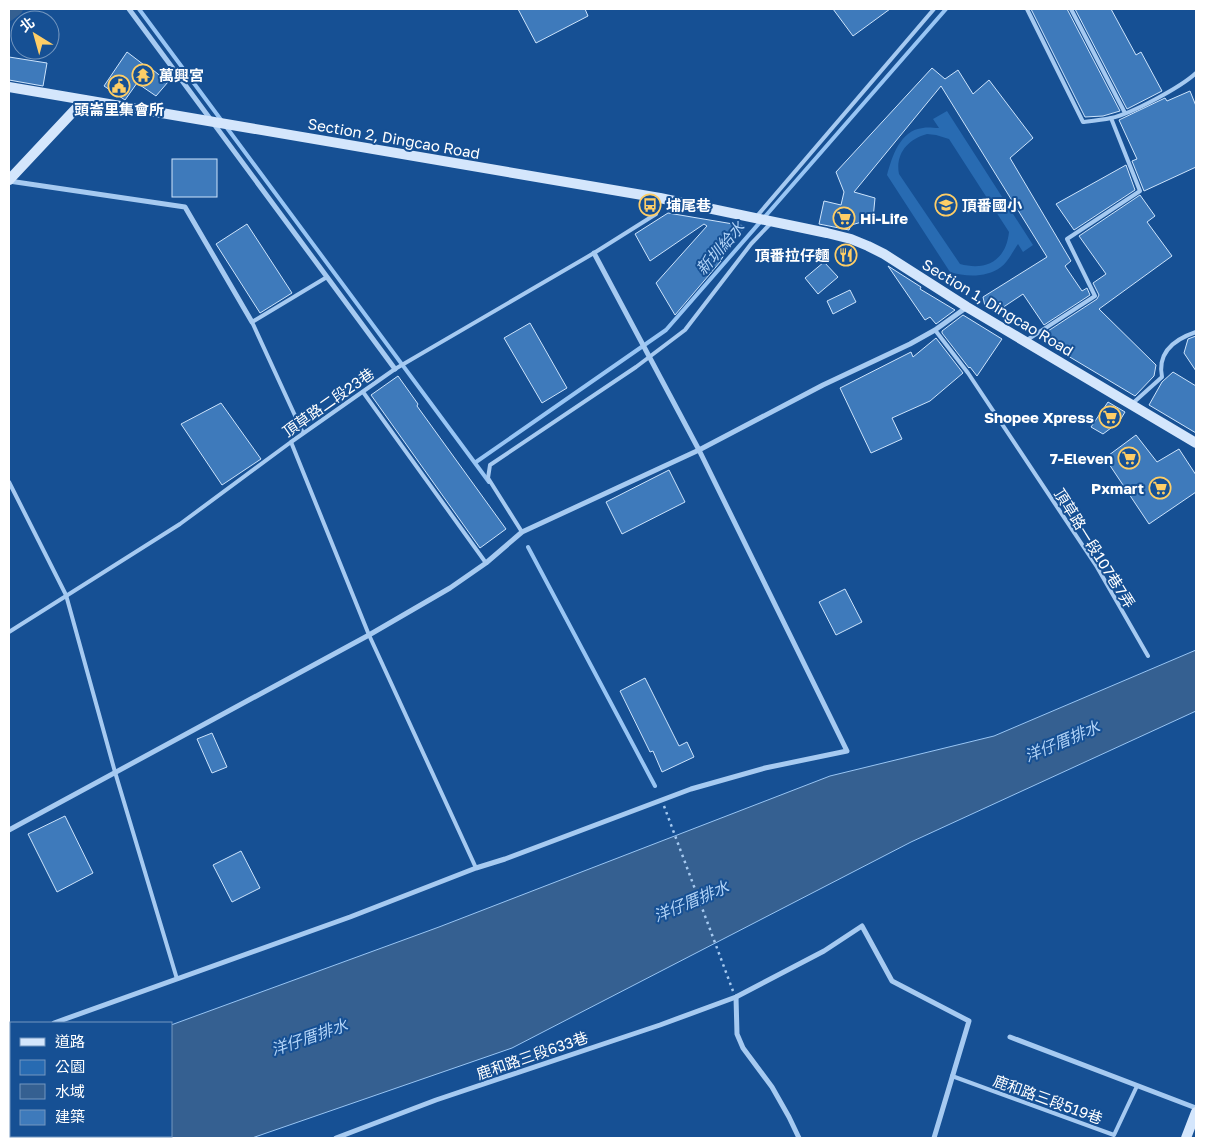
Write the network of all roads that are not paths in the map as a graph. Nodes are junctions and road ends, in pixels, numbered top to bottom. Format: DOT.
graph roads {
  1 [pos="129,9"];
  2 [pos="934,9"];
  3 [pos="1027,9"];
  4 [pos="1071,9"];
  5 [pos="1196,73"];
  6 [pos="9,87"];
  7 [pos="84,100"];
  8 [pos="1125,113"];
  9 [pos="1111,118"];
  10 [pos="213,122"];
  11 [pos="9,180"];
  12 [pos="660,198"];
  13 [pos="756,217"];
  14 [pos="773,221"];
  15 [pos="594,254"];
  16 [pos="327,277"];
  17 [pos="967,307"];
  18 [pos="252,322"];
  19 [pos="935,330"];
  20 [pos="1196,332"];
  21 [pos="1025,341"];
  22 [pos="650,357"];
  23 [pos="395,369"];
  24 [pos="363,392"];
  25 [pos="1131,405"];
  26 [pos="303,433"];
  27 [pos="291,442"];
  28 [pos="1196,443"];
  29 [pos="699,450"];
  30 [pos="9,482"];
  31 [pos="522,532"];
  32 [pos="486,563"];
  33 [pos="66,594"];
  34 [pos="9,632"];
  35 [pos="369,635"];
  36 [pos="1148,656"];
  37 [pos="115,772"];
  38 [pos="9,830"];
  39 [pos="476,868"];
  40 [pos="177,979"];
  41 [pos="736,997"];
  42 [pos="57,1022"];
  43 [pos="1010,1037"];
  44 [pos="952,1076"];
  45 [pos="1137,1086"];
  46 [pos="1196,1108"];
  47 [pos="1196,1112"];
  48 [pos="336,1138"];
  49 [pos="799,1138"];
  50 [pos="934,1138"];
  51 [pos="1186,1138"];
  1 -- 10 [label="street"];
  2 -- 13 [label="lane"];
  3 -- 9 [label="lane"];
  4 -- 8 [label="lane"];
  5 -- 8 [label="lane"];
  6 -- 7 [label="street, Section 2, Dingcao Road"];
  7 -- 10 [label="street, Section 2, Dingcao Road"];
  7 -- 11 [label="street"];
  8 -- 9 [label="lane"];
  9 -- 21 [label="lane"];
  10 -- 12 [label="street, Section 2, Dingcao Road"];
  10 -- 16 [label="street"];
  11 -- 18 [label="street"];
  12 -- 13 [label="street, Section 2, Dingcao Road"];
  12 -- 15 [label="lane, 頂草路二段23巷"];
  13 -- 14 [label="street, Section 2, Dingcao Road"];
  14 -- 17 [label="street, Section 1, Dingcao Road"];
  14 -- 22 [label="lane"];
  15 -- 22 [label="street"];
  15 -- 23 [label="lane, 頂草路二段23巷"];
  16 -- 18 [label="lane"];
  16 -- 23 [label="street"];
  17 -- 19 [label="street"];
  17 -- 21 [label="street, Section 1, Dingcao Road"];
  18 -- 26 [label="lane"];
  19 -- 29 [label="street"];
  19 -- 36 [label="lane, 頂草路一段107巷7弄"];
  20 -- 25 [label="lane"];
  21 -- 25 [label="street, Section 1, Dingcao Road"];
  22 -- 29 [label="street"];
  22 -- 31 [label="lane"];
  23 -- 24 [label="lane, 頂草路二段23巷"];
  24 -- 26 [label="lane, 頂草路二段23巷"];
  24 -- 32 [label="lane"];
  25 -- 28 [label="street, Section 1, Dingcao Road"];
  26 -- 27 [label="lane, 頂草路二段23巷"];
  27 -- 33 [label="lane, 頂草路二段23巷"];
  27 -- 35 [label="lane"];
  29 -- 31 [label="street"];
  29 -- 39 [label="street"];
  30 -- 33 [label="lane"];
  31 -- 32 [label="street"];
  32 -- 35 [label="street"];
  33 -- 34 [label="lane, 頂草路二段23巷"];
  33 -- 37 [label="lane"];
  35 -- 37 [label="street"];
  35 -- 39 [label="lane"];
  37 -- 38 [label="street"];
  37 -- 40 [label="lane"];
  39 -- 40 [label="street"];
  40 -- 42 [label="street"];
  41 -- 44 [label="street, 鹿和路三段633巷"];
  41 -- 48 [label="street, 鹿和路三段633巷"];
  41 -- 49 [label="street"];
  43 -- 45 [label="street"];
  44 -- 45 [label="lane, 鹿和路三段519巷"];
  44 -- 50 [label="street"];
  45 -- 46 [label="street"];
  47 -- 51 [label="street"];
}
